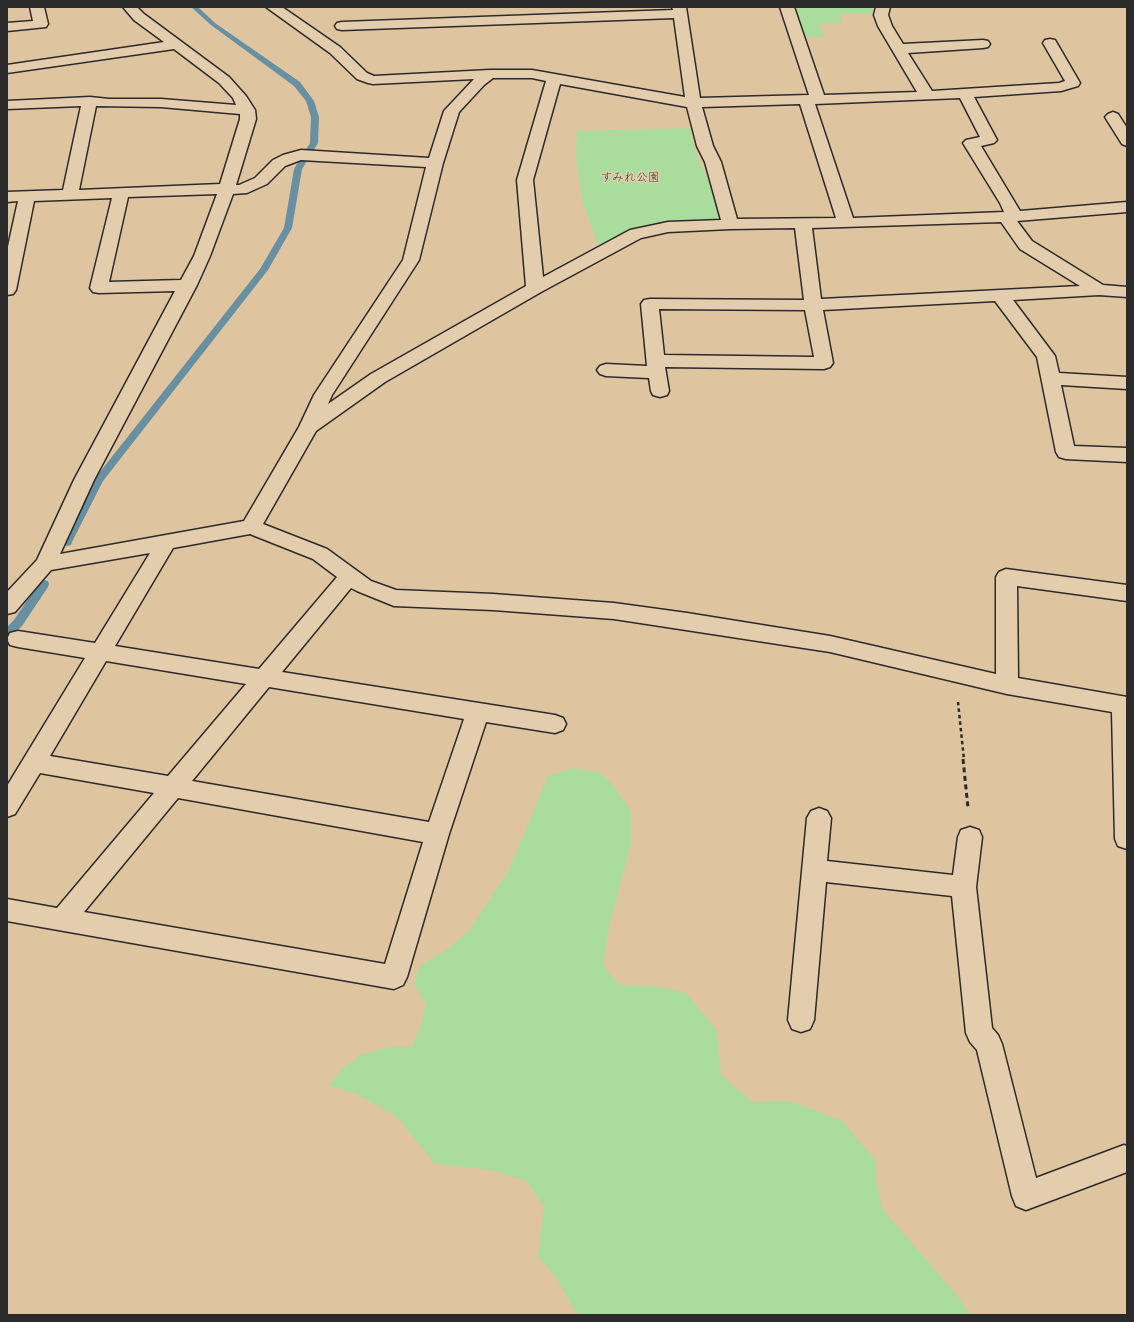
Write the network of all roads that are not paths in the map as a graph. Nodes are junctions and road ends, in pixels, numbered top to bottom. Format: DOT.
graph roads {
  1 [pos="37,7"];
  2 [pos="130,7"];
  3 [pos="273,7"];
  4 [pos="457,7"];
  5 [pos="787,7"];
  6 [pos="884,7"];
  7 [pos="679,10"];
  8 [pos="569,12"];
  9 [pos="458,22"];
  10 [pos="7,26"];
  11 [pos="1050,43"];
  12 [pos="983,44"];
  13 [pos="175,45"];
  14 [pos="899,49"];
  15 [pos="335,50"];
  16 [pos="7,69"];
  17 [pos="490,74"];
  18 [pos="554,78"];
  19 [pos="964,93"];
  20 [pos="927,96"];
  21 [pos="812,100"];
  22 [pos="90,101"];
  23 [pos="694,103"];
  24 [pos="7,105"];
  25 [pos="247,110"];
  26 [pos="1113,117"];
  27 [pos="1126,136"];
  28 [pos="435,163"];
  29 [pos="227,189"];
  30 [pos="121,192"];
  31 [pos="70,194"];
  32 [pos="27,196"];
  33 [pos="7,197"];
  34 [pos="1125,209"];
  35 [pos="1010,217"];
  36 [pos="803,223"];
  37 [pos="846,223"];
  38 [pos="730,224"];
  39 [pos="188,285"];
  40 [pos="535,288"];
  41 [pos="7,290"];
  42 [pos="1099,290"];
  43 [pos="1127,292"];
  44 [pos="1000,295"];
  45 [pos="813,305"];
  46 [pos="656,367"];
  47 [pos="606,370"];
  48 [pos="1052,379"];
  49 [pos="1127,383"];
  50 [pos="660,391"];
  51 [pos="309,427"];
  52 [pos="1127,455"];
  53 [pos="251,527"];
  54 [pos="167,541"];
  55 [pos="45,564"];
  56 [pos="350,575"];
  57 [pos="32,580"];
  58 [pos="7,583"];
  59 [pos="1127,593"];
  60 [pos="7,606"];
  61 [pos="18,638"];
  62 [pos="100,651"];
  63 [pos="264,678"];
  64 [pos="1007,685"];
  65 [pos="1125,705"];
  66 [pos="478,712"];
  67 [pos="555,724"];
  68 [pos="34,762"];
  69 [pos="172,787"];
  70 [pos="7,807"];
  71 [pos="819,818"];
  72 [pos="437,834"];
  73 [pos="970,837"];
  74 [pos="1127,839"];
  75 [pos="815,870"];
  76 [pos="964,887"];
  77 [pos="7,910"];
  78 [pos="62,920"];
  79 [pos="801,1020"];
  80 [pos="1126,1159"];
  1 -- 10 [label="street"];
  2 -- 13 [label="street"];
  3 -- 15 [label="street"];
  4 -- 9 [label="street"];
  5 -- 21 [label="street"];
  6 -- 14 [label="street"];
  7 -- 8 [label="street"];
  7 -- 23 [label="street"];
  8 -- 9 [label="street"];
  9 -- 15 [label="street"];
  11 -- 19 [label="street"];
  12 -- 14 [label="street"];
  13 -- 16 [label="street"];
  13 -- 25 [label="street"];
  14 -- 20 [label="street"];
  15 -- 17 [label="street"];
  17 -- 18 [label="street"];
  17 -- 28 [label="street"];
  18 -- 23 [label="street"];
  18 -- 40 [label="street"];
  19 -- 20 [label="street"];
  19 -- 35 [label="street"];
  20 -- 21 [label="street"];
  21 -- 23 [label="street"];
  21 -- 37 [label="street"];
  22 -- 24 [label="street"];
  22 -- 25 [label="street"];
  22 -- 31 [label="street"];
  23 -- 38 [label="street"];
  25 -- 29 [label="street"];
  26 -- 27 [label="street"];
  28 -- 29 [label="street"];
  28 -- 51 [label="street"];
  29 -- 30 [label="street"];
  29 -- 39 [label="street"];
  30 -- 31 [label="street"];
  30 -- 39 [label="street"];
  31 -- 32 [label="street"];
  32 -- 33 [label="street"];
  32 -- 41 [label="street"];
  34 -- 35 [label="street"];
  35 -- 37 [label="street"];
  35 -- 42 [label="street"];
  36 -- 37 [label="street"];
  36 -- 38 [label="street"];
  36 -- 45 [label="street"];
  38 -- 40 [label="street"];
  39 -- 55 [label="street"];
  40 -- 51 [label="street"];
  42 -- 43 [label="street"];
  42 -- 44 [label="street"];
  44 -- 45 [label="street"];
  44 -- 48 [label="street"];
  45 -- 46 [label="street"];
  45 -- 46 [label="street"];
  46 -- 47 [label="street"];
  46 -- 50 [label="street"];
  48 -- 49 [label="street"];
  48 -- 52 [label="street"];
  51 -- 53 [label="street"];
  53 -- 54 [label="street"];
  53 -- 56 [label="street"];
  54 -- 55 [label="street"];
  54 -- 62 [label="street"];
  55 -- 57 [label="street"];
  56 -- 63 [label="street"];
  56 -- 64 [label="street"];
  57 -- 58 [label="street"];
  57 -- 60 [label="street"];
  59 -- 64 [label="street"];
  61 -- 62 [label="street"];
  62 -- 63 [label="street"];
  62 -- 68 [label="street"];
  63 -- 66 [label="street"];
  63 -- 69 [label="street"];
  64 -- 65 [label="street"];
  65 -- 74 [label="street"];
  66 -- 67 [label="street"];
  66 -- 72 [label="street"];
  68 -- 69 [label="street"];
  68 -- 70 [label="street"];
  69 -- 72 [label="street"];
  69 -- 78 [label="street"];
  71 -- 75 [label="street"];
  72 -- 78 [label="street"];
  73 -- 76 [label="street"];
  75 -- 76 [label="street"];
  75 -- 79 [label="street"];
  76 -- 80 [label="street"];
  77 -- 78 [label="street"];
}
